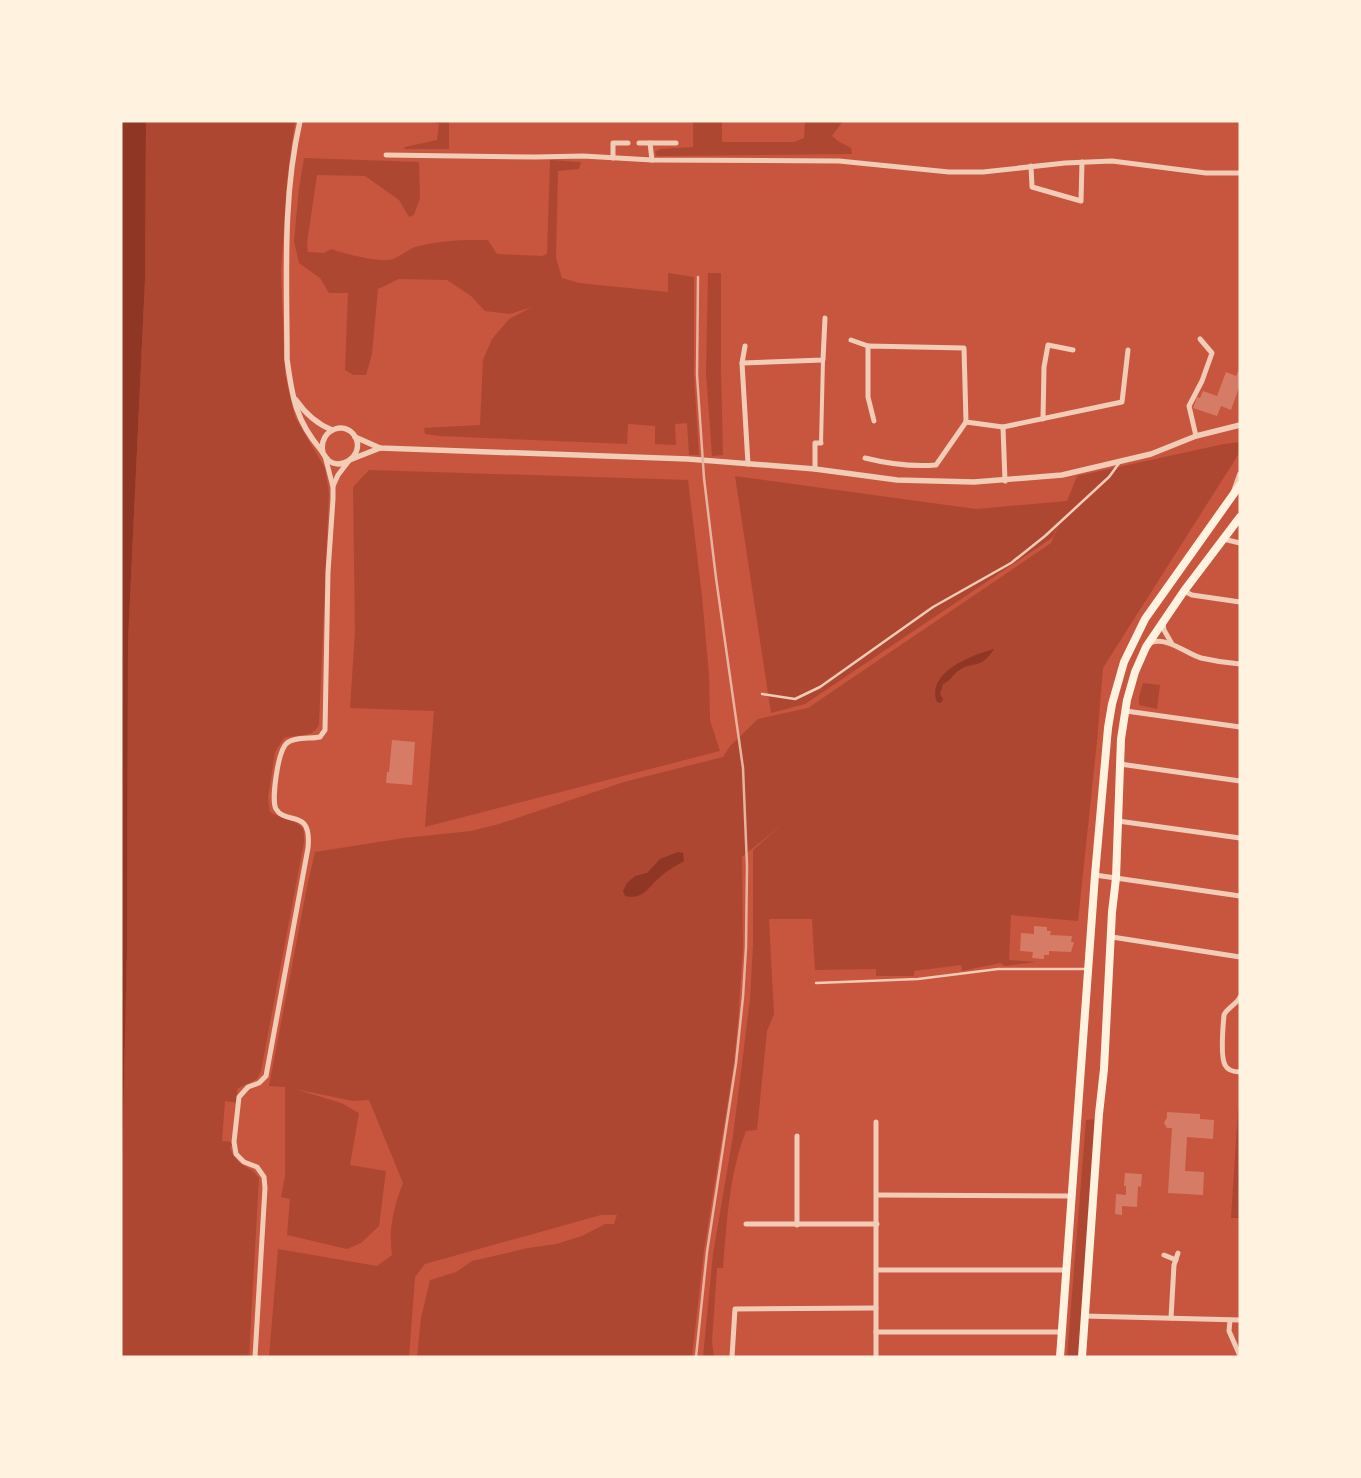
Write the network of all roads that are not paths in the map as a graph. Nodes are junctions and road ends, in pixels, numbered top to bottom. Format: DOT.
graph roads {
  1 [pos="300,121"];
  2 [pos="628,143"];
  3 [pos="639,143"];
  4 [pos="650,143"];
  5 [pos="676,143"];
  6 [pos="386,155"];
  7 [pos="613,158"];
  8 [pos="652,160"];
  9 [pos="1082,162"];
  10 [pos="1031,166"];
  11 [pos="1240,172"];
  12 [pos="824,318"];
  13 [pos="1200,339"];
  14 [pos="851,340"];
  15 [pos="745,346"];
  16 [pos="868,346"];
  17 [pos="1073,350"];
  18 [pos="1128,350"];
  19 [pos="823,360"];
  20 [pos="742,363"];
  21 [pos="294,398"];
  22 [pos="1043,419"];
  23 [pos="874,421"];
  24 [pos="966,422"];
  25 [pos="1238,426"];
  26 [pos="1003,427"];
  27 [pos="332,430"];
  28 [pos="1196,436"];
  29 [pos="355,437"];
  30 [pos="808,442"];
  31 [pos="814,443"];
  32 [pos="821,443"];
  33 [pos="380,448"];
  34 [pos="324,454"];
  35 [pos="866,458"];
  36 [pos="350,460"];
  37 [pos="1122,460"];
  38 [pos="748,464"];
  39 [pos="815,470"];
  40 [pos="1240,474"];
  41 [pos="1004,481"];
  42 [pos="1240,485"];
  43 [pos="333,486"];
  44 [pos="1233,493"];
  45 [pos="1240,517"];
  46 [pos="1223,539"];
  47 [pos="1240,542"];
  48 [pos="1184,591"];
  49 [pos="1240,602"];
  50 [pos="1164,620"];
  51 [pos="1172,644"];
  52 [pos="1146,647"];
  53 [pos="1240,664"];
  54 [pos="762,694"];
  55 [pos="1126,711"];
  56 [pos="1240,727"];
  57 [pos="1120,764"];
  58 [pos="1240,781"];
  59 [pos="1118,821"];
  60 [pos="1240,838"];
  61 [pos="1095,875"];
  62 [pos="1116,878"];
  63 [pos="1240,896"];
  64 [pos="1112,937"];
  65 [pos="1240,957"];
  66 [pos="1089,969"];
  67 [pos="816,983"];
  68 [pos="1240,997"];
  69 [pos="1240,1072"];
  70 [pos="876,1122"];
  71 [pos="797,1136"];
  72 [pos="877,1195"];
  73 [pos="1071,1196"];
  74 [pos="746,1224"];
  75 [pos="877,1224"];
  76 [pos="797,1225"];
  77 [pos="1178,1253"];
  78 [pos="1164,1255"];
  79 [pos="1176,1260"];
  80 [pos="877,1270"];
  81 [pos="1065,1270"];
  82 [pos="876,1308"];
  83 [pos="1084,1316"];
  84 [pos="1170,1318"];
  85 [pos="1230,1320"];
  86 [pos="1240,1320"];
  87 [pos="876,1332"];
  88 [pos="1062,1332"];
  89 [pos="1240,1356"];
  90 [pos="255,1357"];
  91 [pos="732,1357"];
  92 [pos="876,1357"];
  93 [pos="1060,1357"];
  94 [pos="1082,1357"];
  1 -- 21 [label="street"];
  2 -- 7 [label="street"];
  3 -- 4 [label="street"];
  4 -- 5 [label="street"];
  4 -- 8 [label="street"];
  6 -- 7 [label="street"];
  7 -- 8 [label="street"];
  8 -- 10 [label="street"];
  9 -- 10 [label="street"];
  9 -- 10 [label="street"];
  9 -- 11 [label="street"];
  12 -- 19 [label="street"];
  13 -- 28 [label="street"];
  14 -- 16 [label="street"];
  15 -- 20 [label="street"];
  16 -- 23 [label="street"];
  16 -- 24 [label="street"];
  17 -- 22 [label="street"];
  18 -- 22 [label="street"];
  19 -- 20 [label="street"];
  19 -- 32 [label="street"];
  20 -- 38 [label="street"];
  21 -- 27 [label="street"];
  21 -- 34 [label="street"];
  22 -- 26 [label="street"];
  24 -- 26 [label="street"];
  24 -- 35 [label="street"];
  25 -- 28 [label="street"];
  26 -- 41 [label="street"];
  27 -- 29 [label="street"];
  27 -- 34 [label="street"];
  28 -- 37 [label="street"];
  29 -- 33 [label="street"];
  29 -- 36 [label="street"];
  30 -- 31 [label="street"];
  31 -- 32 [label="street"];
  31 -- 39 [label="street"];
  33 -- 36 [label="street"];
  33 -- 38 [label="street"];
  34 -- 36 [label="street"];
  34 -- 43 [label="street"];
  36 -- 43 [label="street"];
  37 -- 41 [label="street"];
  37 -- 54 [label="lane"];
  38 -- 39 [label="street"];
  39 -- 41 [label="street"];
  40 -- 44 [label="street"];
  42 -- 44 [label="highway"];
  43 -- 90 [label="street"];
  44 -- 61 [label="highway"];
  45 -- 46 [label="highway"];
  46 -- 47 [label="street"];
  46 -- 48 [label="highway"];
  48 -- 49 [label="street"];
  48 -- 50 [label="highway"];
  50 -- 51 [label="street"];
  50 -- 52 [label="highway"];
  51 -- 52 [label="street"];
  51 -- 53 [label="street"];
  52 -- 55 [label="highway"];
  55 -- 56 [label="street"];
  55 -- 57 [label="highway"];
  57 -- 58 [label="street"];
  57 -- 59 [label="highway"];
  59 -- 60 [label="street"];
  59 -- 62 [label="highway"];
  61 -- 62 [label="street"];
  61 -- 66 [label="highway"];
  62 -- 63 [label="street"];
  62 -- 64 [label="highway"];
  64 -- 65 [label="street"];
  64 -- 83 [label="highway"];
  66 -- 67 [label="lane"];
  66 -- 73 [label="highway"];
  68 -- 69 [label="street"];
  70 -- 72 [label="street"];
  71 -- 76 [label="street"];
  72 -- 73 [label="street"];
  72 -- 75 [label="street"];
  73 -- 81 [label="highway"];
  74 -- 76 [label="street"];
  75 -- 76 [label="street"];
  75 -- 80 [label="street"];
  77 -- 79 [label="street"];
  78 -- 79 [label="street"];
  79 -- 84 [label="street"];
  80 -- 81 [label="street"];
  80 -- 82 [label="street"];
  81 -- 88 [label="highway"];
  82 -- 87 [label="street"];
  82 -- 91 [label="street"];
  83 -- 84 [label="street"];
  83 -- 94 [label="highway"];
  84 -- 85 [label="street"];
  85 -- 86 [label="street"];
  85 -- 89 [label="street"];
  87 -- 88 [label="street"];
  87 -- 92 [label="street"];
  88 -- 93 [label="highway"];
}
